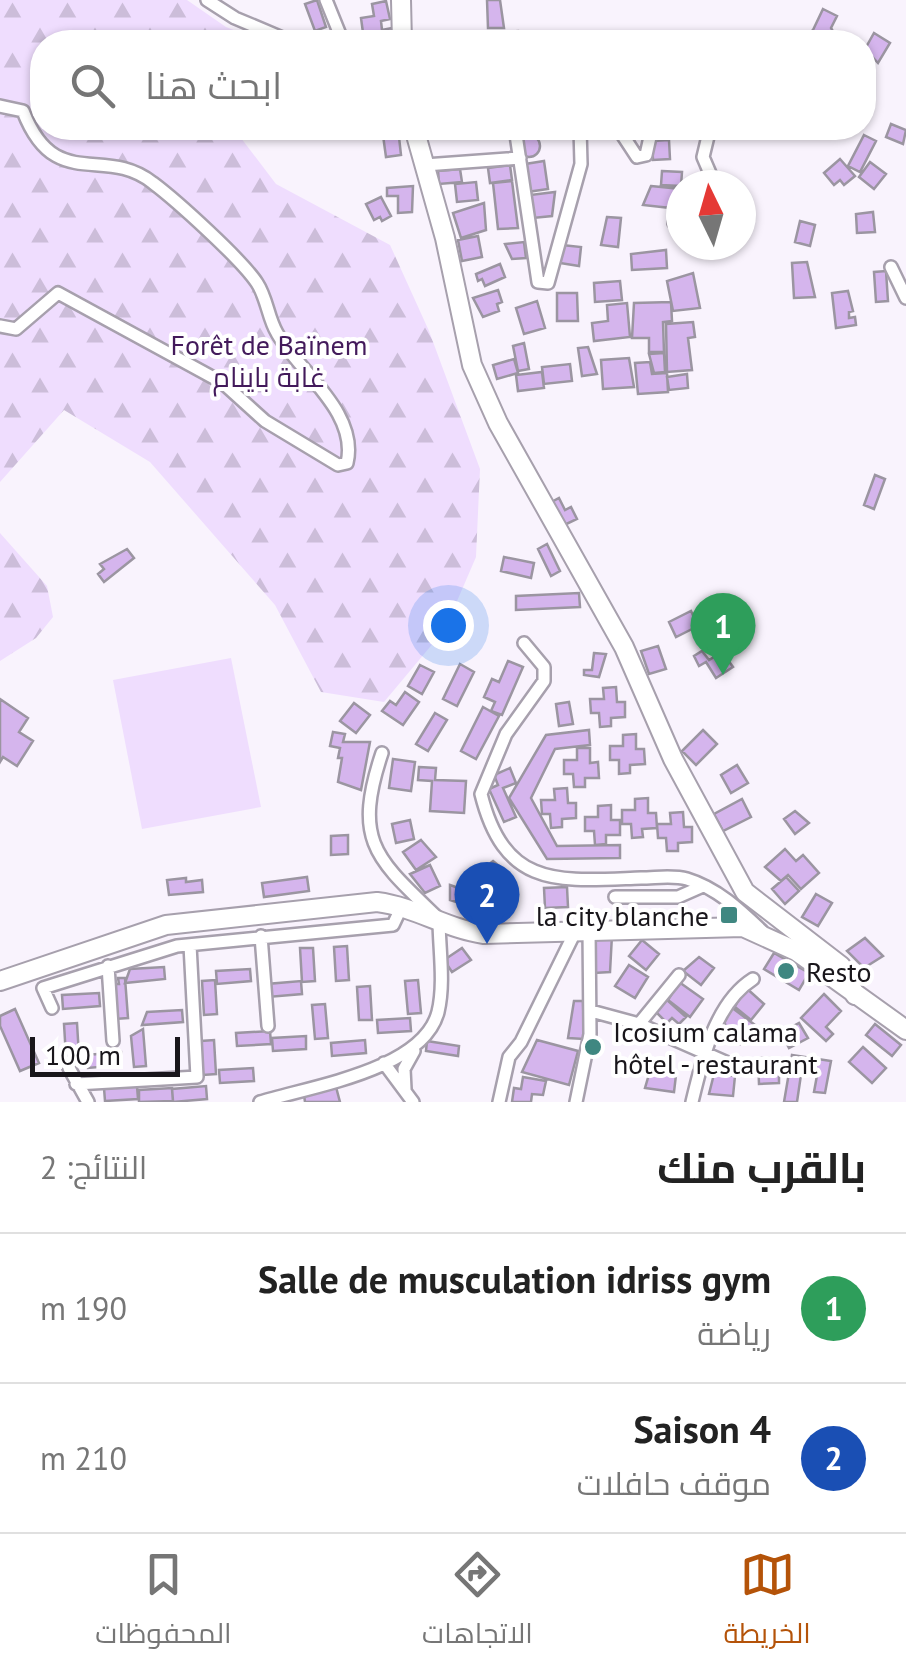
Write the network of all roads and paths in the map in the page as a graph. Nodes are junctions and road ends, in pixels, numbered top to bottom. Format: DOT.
graph roads {
  1 [pos="207,0"];
  2 [pos="326,0"];
  3 [pos="401,0"];
  4 [pos="264,30"];
  5 [pos="338,30"];
  6 [pos="402,30"];
  7 [pos="0,106"];
  8 [pos="30,125"];
  9 [pos="38,140"];
  10 [pos="418,140"];
  11 [pos="517,140"];
  12 [pos="580,140"];
  13 [pos="626,140"];
  14 [pos="649,140"];
  15 [pos="707,140"];
  16 [pos="520,158"];
  17 [pos="425,165"];
  18 [pos="709,170"];
  19 [pos="891,268"];
  20 [pos="906,298"];
  21 [pos="0,326"];
  22 [pos="524,644"];
  23 [pos="382,753"];
  24 [pos="702,886"];
  25 [pos="615,897"];
  26 [pos="402,906"];
  27 [pos="439,919"];
  28 [pos="583,929"];
  29 [pos="767,935"];
  30 [pos="261,936"];
  31 [pos="190,945"];
  32 [pos="108,966"];
  33 [pos="679,975"];
  34 [pos="753,979"];
  35 [pos="0,982"];
  36 [pos="855,995"];
  37 [pos="52,1008"];
  38 [pos="591,1011"];
  39 [pos="639,1024"];
  40 [pos="268,1026"];
  41 [pos="906,1030"];
  42 [pos="113,1041"];
  43 [pos="417,1046"];
  44 [pos="704,1051"];
  45 [pos="384,1063"];
  46 [pos="737,1067"];
  47 [pos="69,1068"];
  48 [pos="76,1084"];
  49 [pos="405,1089"];
  50 [pos="88,1102"];
  51 [pos="260,1102"];
  52 [pos="413,1102"];
  53 [pos="499,1102"];
  54 [pos="576,1102"];
  55 [pos="692,1102"];
  1 -- 4 [label="street"];
  2 -- 5 [label="street"];
  3 -- 6 [label="street"];
  7 -- 8 [label="street"];
  9 -- 21 [label="street"];
  10 -- 17 [label="street"];
  11 -- 16 [label="street"];
  12 -- 16 [label="street"];
  13 -- 14 [label="street"];
  15 -- 18 [label="street"];
  16 -- 17 [label="street"];
  17 -- 36 [label="street"];
  19 -- 20 [label="street"];
  22 -- 24 [label="street"];
  23 -- 27 [label="street"];
  24 -- 25 [label="street"];
  24 -- 29 [label="street"];
  26 -- 27 [label="street"];
  26 -- 30 [label="street"];
  26 -- 35 [label="street"];
  27 -- 28 [label="street"];
  27 -- 43 [label="street"];
  28 -- 29 [label="street"];
  28 -- 38 [label="street"];
  28 -- 53 [label="street"];
  29 -- 36 [label="street"];
  30 -- 31 [label="street"];
  30 -- 40 [label="street"];
  31 -- 32 [label="street"];
  31 -- 48 [label="street"];
  32 -- 37 [label="street"];
  32 -- 42 [label="street"];
  33 -- 39 [label="street"];
  34 -- 44 [label="street"];
  36 -- 41 [label="street"];
  38 -- 39 [label="street"];
  38 -- 54 [label="street"];
  39 -- 44 [label="street"];
  43 -- 45 [label="street"];
  43 -- 49 [label="street"];
  44 -- 46 [label="street"];
  44 -- 55 [label="street"];
  45 -- 49 [label="street"];
  45 -- 51 [label="street"];
  47 -- 48 [label="street"];
  48 -- 50 [label="street"];
  49 -- 52 [label="street"];
}
